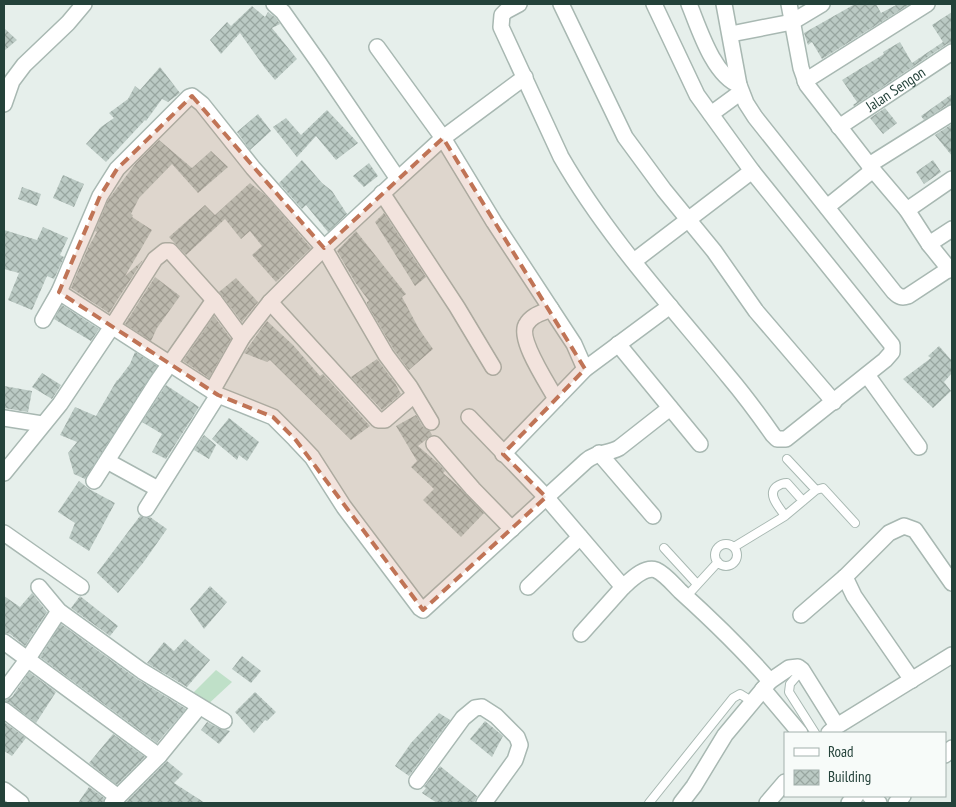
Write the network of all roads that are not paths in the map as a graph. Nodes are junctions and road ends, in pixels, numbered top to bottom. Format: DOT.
graph roads {
  1 [pos="84,4"];
  2 [pos="274,4"];
  3 [pos="519,4"];
  4 [pos="561,4"];
  5 [pos="654,4"];
  6 [pos="689,4"];
  7 [pos="724,4"];
  8 [pos="789,4"];
  9 [pos="822,4"];
  10 [pos="927,4"];
  11 [pos="792,22"];
  12 [pos="731,34"];
  13 [pos="377,47"];
  14 [pos="952,52"];
  15 [pos="525,77"];
  16 [pos="805,81"];
  17 [pos="740,88"];
  18 [pos="4,104"];
  19 [pos="952,112"];
  20 [pos="711,114"];
  21 [pos="839,127"];
  22 [pos="443,138"];
  23 [pos="871,167"];
  24 [pos="752,170"];
  25 [pos="952,178"];
  26 [pos="398,179"];
  27 [pos="382,193"];
  28 [pos="827,207"];
  29 [pos="907,210"];
  30 [pos="689,219"];
  31 [pos="952,229"];
  32 [pos="929,244"];
  33 [pos="324,248"];
  34 [pos="634,261"];
  35 [pos="951,268"];
  36 [pos="59,292"];
  37 [pos="214,300"];
  38 [pos="270,302"];
  39 [pos="670,306"];
  40 [pos="551,309"];
  41 [pos="43,320"];
  42 [pos="113,325"];
  43 [pos="242,338"];
  44 [pos="618,344"];
  45 [pos="170,363"];
  46 [pos="493,366"];
  47 [pos="586,368"];
  48 [pos="867,375"];
  49 [pos="215,393"];
  50 [pos="414,395"];
  51 [pos="556,399"];
  52 [pos="834,402"];
  53 [pos="670,408"];
  54 [pos="470,417"];
  55 [pos="4,418"];
  56 [pos="431,422"];
  57 [pos="42,424"];
  58 [pos="434,444"];
  59 [pos="700,444"];
  60 [pos="918,447"];
  61 [pos="599,453"];
  62 [pos="503,454"];
  63 [pos="787,459"];
  64 [pos="107,461"];
  65 [pos="4,472"];
  66 [pos="94,481"];
  67 [pos="158,489"];
  68 [pos="816,490"];
  69 [pos="546,497"];
  70 [pos="804,501"];
  71 [pos="146,509"];
  72 [pos="653,516"];
  73 [pos="785,516"];
  74 [pos="855,523"];
  75 [pos="512,529"];
  76 [pos="4,533"];
  77 [pos="580,537"];
  78 [pos="734,547"];
  79 [pos="664,548"];
  80 [pos="718,562"];
  81 [pos="844,577"];
  82 [pos="952,583"];
  83 [pos="697,584"];
  84 [pos="39,586"];
  85 [pos="81,587"];
  86 [pos="528,587"];
  87 [pos="623,587"];
  88 [pos="686,597"];
  89 [pos="59,611"];
  90 [pos="801,615"];
  91 [pos="581,634"];
  92 [pos="4,642"];
  93 [pos="952,655"];
  94 [pos="28,660"];
  95 [pos="802,670"];
  96 [pos="912,680"];
  97 [pos="767,685"];
  98 [pos="4,692"];
  99 [pos="753,702"];
  100 [pos="199,707"];
  101 [pos="4,710"];
  102 [pos="224,721"];
  103 [pos="833,730"];
  104 [pos="799,732"];
  105 [pos="814,732"];
  106 [pos="159,756"];
  107 [pos="417,781"];
  108 [pos="784,783"];
  109 [pos="4,790"];
  110 [pos="115,800"];
  111 [pos="21,803"];
  112 [pos="484,803"];
  113 [pos="649,803"];
  114 [pos="681,803"];
  115 [pos="767,803"];
  1 -- 18 [label="street"];
  2 -- 26 [label="street"];
  3 -- 15 [label="street"];
  4 -- 30 [label="street"];
  5 -- 20 [label="street"];
  6 -- 17 [label="street"];
  7 -- 12 [label="street"];
  8 -- 11 [label="street"];
  9 -- 11 [label="street"];
  10 -- 16 [label="street"];
  11 -- 12 [label="street"];
  11 -- 16 [label="street"];
  12 -- 17 [label="street"];
  13 -- 22 [label="street"];
  14 -- 21 [label="street, Jalan Sengon"];
  15 -- 22 [label="street"];
  15 -- 34 [label="street"];
  16 -- 21 [label="street"];
  17 -- 20 [label="street"];
  17 -- 28 [label="street"];
  19 -- 23 [label="street"];
  20 -- 24 [label="street"];
  21 -- 23 [label="street"];
  22 -- 26 [label="street"];
  22 -- 40 [label="street"];
  23 -- 28 [label="street"];
  23 -- 29 [label="street"];
  24 -- 30 [label="street"];
  24 -- 48 [label="street"];
  25 -- 29 [label="street"];
  26 -- 27 [label="street"];
  27 -- 33 [label="street"];
  27 -- 46 [label="street"];
  28 -- 35 [label="street"];
  29 -- 32 [label="street"];
  30 -- 34 [label="street"];
  30 -- 52 [label="street"];
  31 -- 32 [label="street"];
  32 -- 35 [label="street"];
  33 -- 36 [label="street"];
  33 -- 38 [label="street"];
  33 -- 50 [label="street"];
  34 -- 39 [label="street"];
  36 -- 41 [label="street"];
  36 -- 42 [label="street"];
  37 -- 42 [label="street"];
  37 -- 43 [label="street"];
  37 -- 45 [label="street"];
  38 -- 43 [label="street"];
  38 -- 50 [label="street"];
  39 -- 44 [label="street"];
  39 -- 52 [label="street"];
  40 -- 47 [label="street"];
  40 -- 51 [label="street"];
  42 -- 45 [label="street"];
  42 -- 57 [label="street"];
  43 -- 49 [label="street"];
  44 -- 47 [label="street"];
  44 -- 53 [label="street"];
  45 -- 49 [label="street"];
  45 -- 64 [label="street"];
  47 -- 51 [label="street"];
  48 -- 52 [label="street"];
  48 -- 60 [label="street"];
  49 -- 67 [label="street"];
  49 -- 75 [label="street"];
  50 -- 56 [label="street"];
  51 -- 62 [label="street"];
  53 -- 59 [label="street"];
  53 -- 61 [label="street"];
  54 -- 62 [label="street"];
  55 -- 57 [label="street"];
  57 -- 65 [label="street"];
  58 -- 75 [label="street"];
  61 -- 69 [label="street"];
  61 -- 72 [label="street"];
  62 -- 69 [label="street"];
  63 -- 68 [label="lane"];
  64 -- 66 [label="street"];
  64 -- 67 [label="street"];
  67 -- 71 [label="street"];
  68 -- 70 [label="lane"];
  68 -- 74 [label="lane"];
  69 -- 75 [label="street"];
  69 -- 77 [label="street"];
  70 -- 73 [label="lane"];
  70 -- 73 [label="lane"];
  73 -- 78 [label="lane"];
  76 -- 85 [label="street"];
  77 -- 86 [label="street"];
  77 -- 87 [label="street"];
  78 -- 80 [label="lane"];
  78 -- 80 [label="lane"];
  79 -- 83 [label="lane"];
  80 -- 83 [label="lane"];
  81 -- 82 [label="street"];
  81 -- 90 [label="street"];
  81 -- 96 [label="street"];
  83 -- 88 [label="lane"];
  84 -- 89 [label="street"];
  87 -- 88 [label="street"];
  87 -- 91 [label="street"];
  88 -- 97 [label="street"];
  89 -- 94 [label="street"];
  89 -- 100 [label="street"];
  92 -- 94 [label="street"];
  93 -- 96 [label="street"];
  94 -- 98 [label="street"];
  94 -- 106 [label="street"];
  95 -- 97 [label="street"];
  95 -- 103 [label="street"];
  95 -- 105 [label="lane"];
  96 -- 103 [label="street"];
  97 -- 99 [label="street"];
  97 -- 104 [label="street"];
  99 -- 113 [label="lane"];
  99 -- 114 [label="street"];
  100 -- 102 [label="street"];
  100 -- 106 [label="street"];
  101 -- 110 [label="street"];
  106 -- 110 [label="street"];
  107 -- 112 [label="street"];
  108 -- 115 [label="street"];
  109 -- 111 [label="street"];
}
